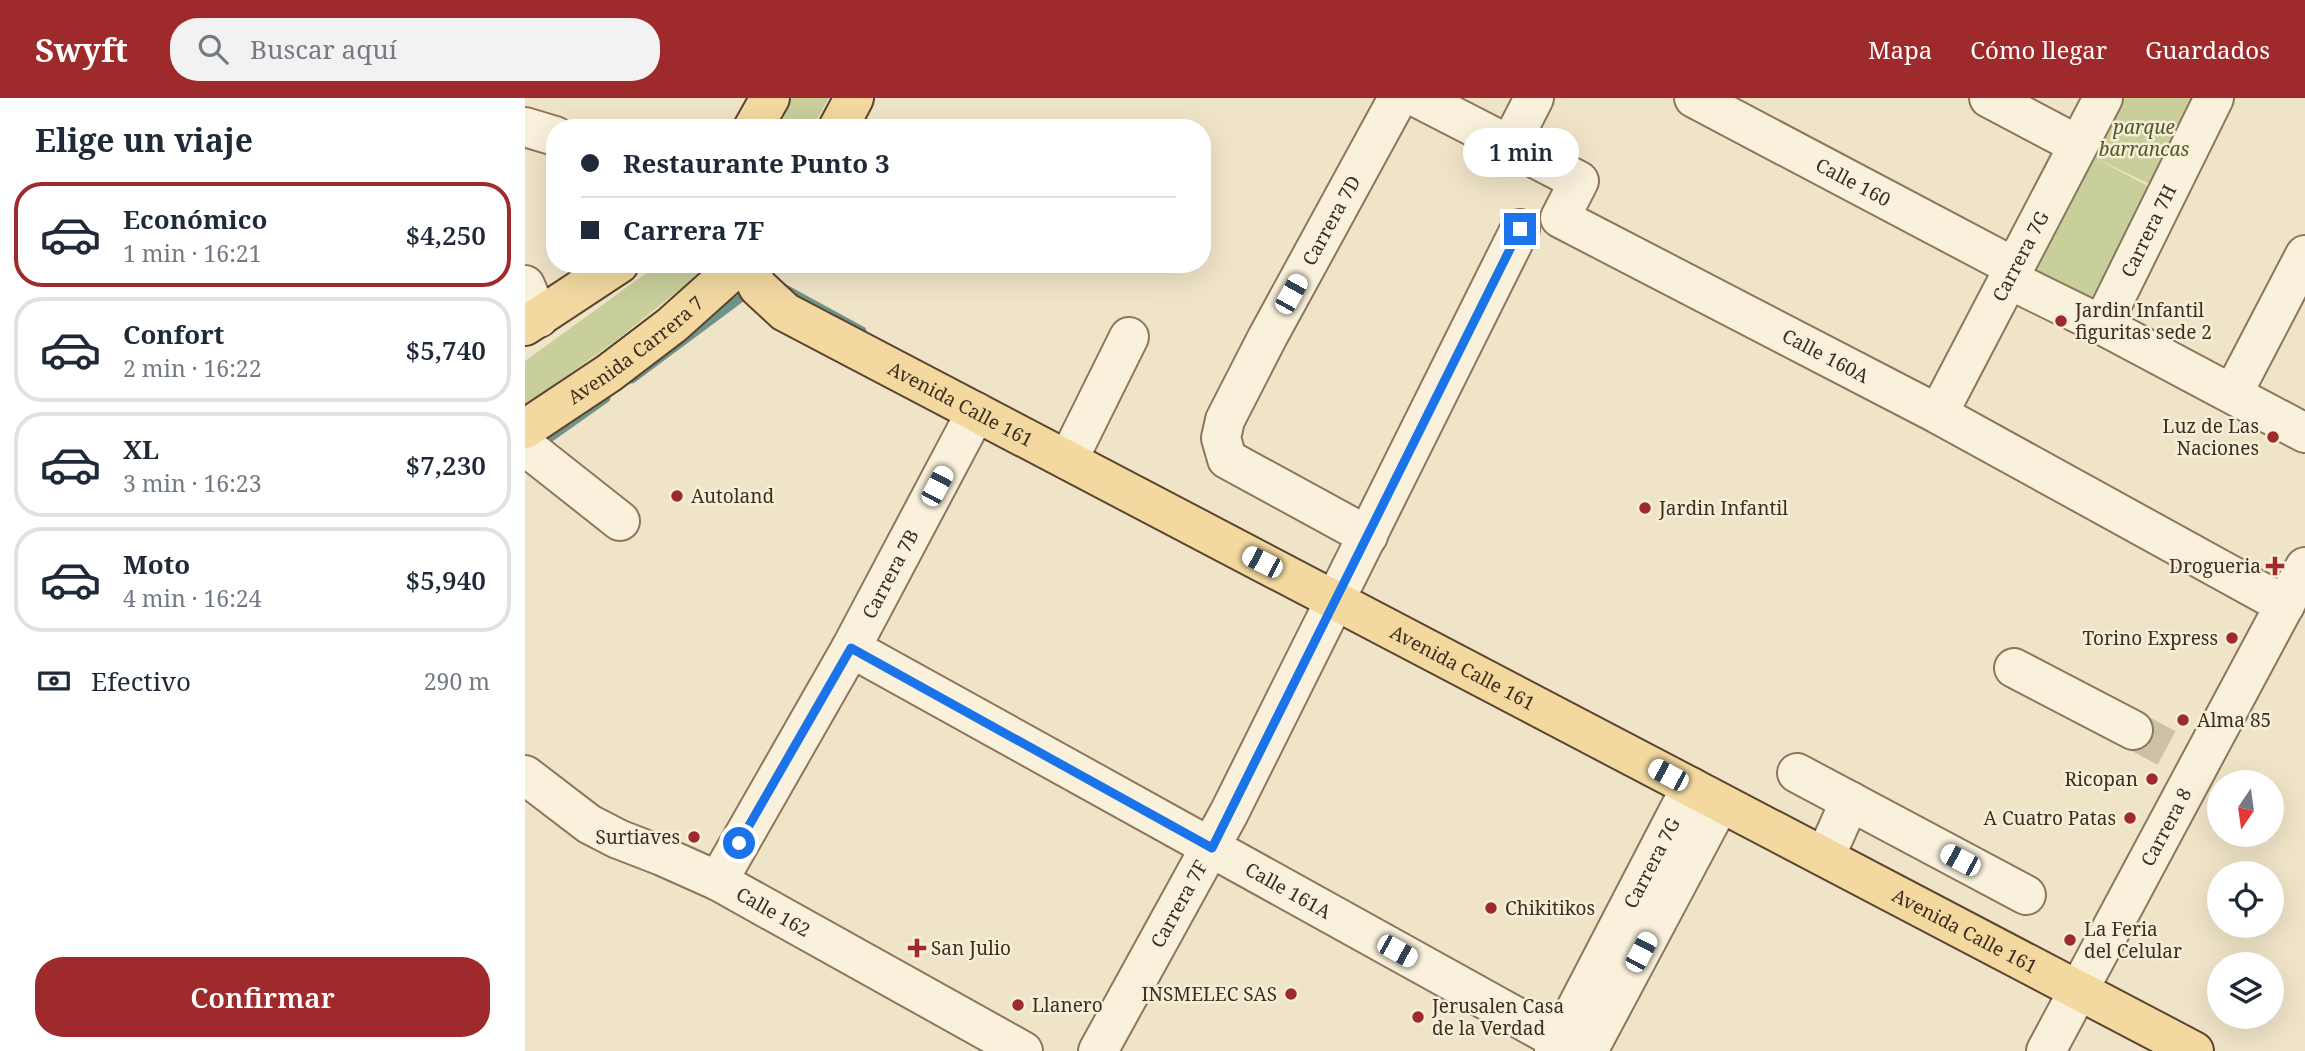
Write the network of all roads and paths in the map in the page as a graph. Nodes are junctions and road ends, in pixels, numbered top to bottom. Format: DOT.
graph roads {
  1 [pos="770,98"];
  2 [pos="854,98"];
  3 [pos="1398,98"];
  4 [pos="1418,98"];
  5 [pos="1534,98"];
  6 [pos="1694,98"];
  7 [pos="1989,98"];
  8 [pos="2103,98"];
  9 [pos="2214,98"];
  10 [pos="758,119"];
  11 [pos="843,119"];
  12 [pos="525,127"];
  13 [pos="546,133"];
  14 [pos="1510,145"];
  15 [pos="2078,145"];
  16 [pos="1520,229"];
  17 [pos="2305,255"];
  18 [pos="602,273"];
  19 [pos="730,273"];
  20 [pos="751,273"];
  21 [pos="2011,273"];
  22 [pos="530,310"];
  23 [pos="2102,325"];
  24 [pos="1129,337"];
  25 [pos="2233,393"];
  26 [pos="976,412"];
  27 [pos="1938,414"];
  28 [pos="525,429"];
  29 [pos="2305,433"];
  30 [pos="525,446"];
  31 [pos="1068,460"];
  32 [pos="620,521"];
  33 [pos="1368,536"];
  34 [pos="2305,567"];
  35 [pos="1335,600"];
  36 [pos="2285,605"];
  37 [pos="851,648"];
  38 [pos="2014,668"];
  39 [pos="2133,730"];
  40 [pos="1797,772"];
  41 [pos="525,775"];
  42 [pos="1706,795"];
  43 [pos="1850,801"];
  44 [pos="1212,848"];
  45 [pos="1825,857"];
  46 [pos="718,881"];
  47 [pos="2026,895"];
  48 [pos="2079,990"];
  49 [pos="1570,1048"];
  50 [pos="1023,1051"];
  51 [pos="1098,1051"];
  52 [pos="2046,1051"];
  53 [pos="2194,1051"];
  1 -- 10 [label="main road"];
  2 -- 11 [label="main road"];
  3 -- 33 [label="street, Carrera 7D"];
  4 -- 14 [label="street, Calle 160A"];
  5 -- 14 [label="street"];
  6 -- 21 [label="street, Calle 160"];
  7 -- 15 [label="street"];
  8 -- 15 [label="street, Carrera 7G"];
  9 -- 23 [label="street, Carrera 7H"];
  12 -- 13 [label="street"];
  14 -- 27 [label="street, Calle 160A"];
  15 -- 21 [label="street, Carrera 7G"];
  16 -- 33 [label="street, Carrera 7F"];
  17 -- 25 [label="street"];
  18 -- 22 [label="main road"];
  19 -- 28 [label="main road, Avenida Carrera 7"];
  20 -- 26 [label="main road, Avenida Calle 161"];
  21 -- 23 [label="street, Calle 160"];
  21 -- 27 [label="street, Carrera 7G"];
  23 -- 25 [label="street, Calle 160"];
  24 -- 31 [label="street"];
  25 -- 29 [label="street, Calle 160"];
  26 -- 31 [label="main road, Avenida Calle 161"];
  26 -- 37 [label="street, Carrera 7B"];
  27 -- 36 [label="street, Calle 160A"];
  30 -- 32 [label="street"];
  31 -- 35 [label="main road, Avenida Calle 161"];
  33 -- 35 [label="street, Carrera 7F"];
  34 -- 36 [label="street, Carrera 8"];
  35 -- 42 [label="main road, Avenida Calle 161"];
  35 -- 44 [label="street, Carrera 7F"];
  36 -- 48 [label="street, Carrera 8"];
  37 -- 44 [label="street, Calle 161A"];
  37 -- 46 [label="street, Carrera 7B"];
  38 -- 39 [label="street"];
  40 -- 43 [label="street"];
  41 -- 46 [label="street, Calle 162"];
  42 -- 45 [label="main road, Avenida Calle 161"];
  42 -- 49 [label="street, Carrera 7G"];
  43 -- 45 [label="street"];
  43 -- 47 [label="street"];
  44 -- 49 [label="street, Calle 161A"];
  44 -- 51 [label="street, Carrera 7F"];
  45 -- 48 [label="main road, Avenida Calle 161"];
  46 -- 50 [label="street, Calle 162"];
  48 -- 52 [label="street, Carrera 8"];
  48 -- 53 [label="main road, Avenida Calle 161"];
}
